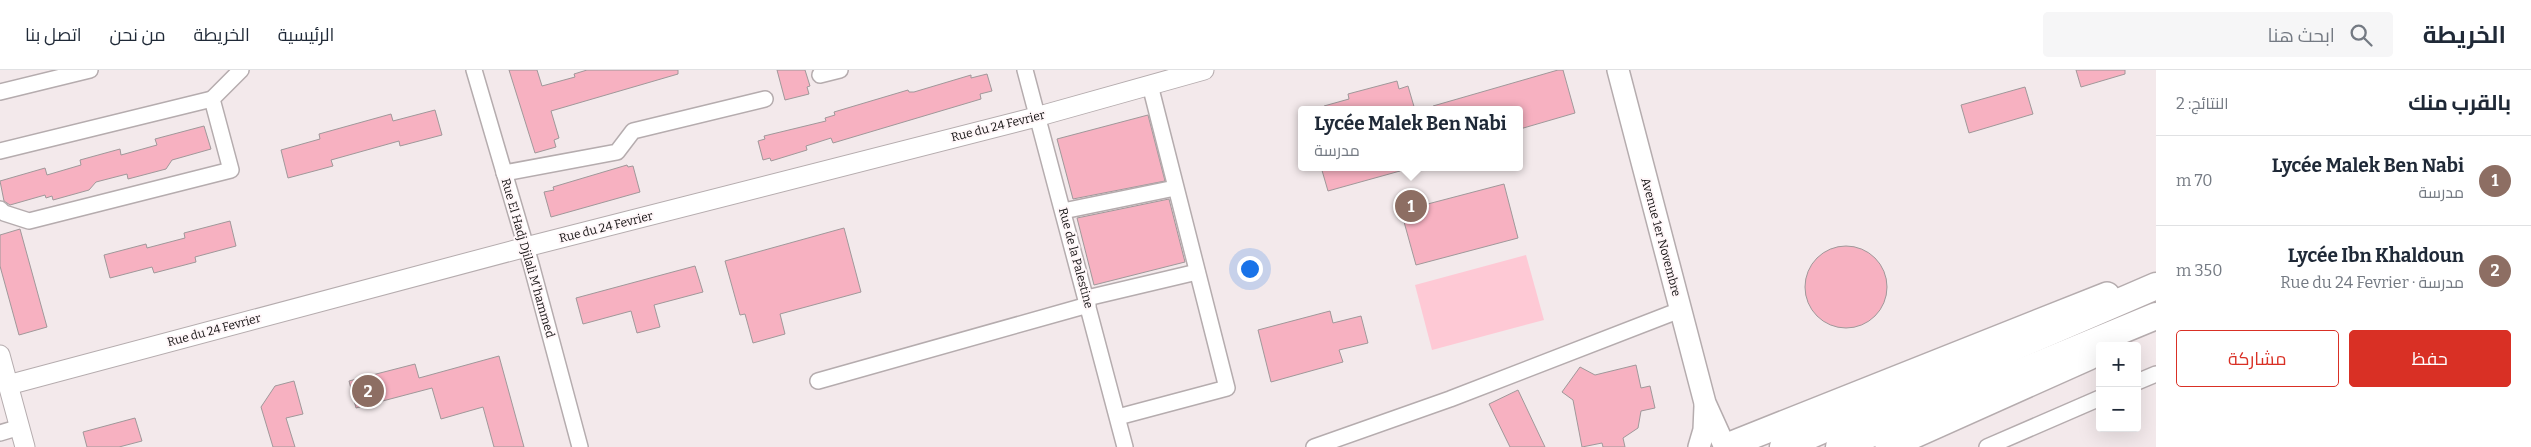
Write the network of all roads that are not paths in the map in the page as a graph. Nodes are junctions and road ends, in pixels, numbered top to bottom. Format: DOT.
graph roads {
  1 [pos="90,70"];
  2 [pos="241,70"];
  3 [pos="474,70"];
  4 [pos="840,70"];
  5 [pos="1025,70"];
  6 [pos="1204,70"];
  7 [pos="1618,70"];
  8 [pos="820,75"];
  9 [pos="1150,85"];
  10 [pos="0,92"];
  11 [pos="212,99"];
  12 [pos="765,99"];
  13 [pos="1036,117"];
  14 [pos="0,151"];
  15 [pos="504,173"];
  16 [pos="1175,188"];
  17 [pos="0,209"];
  18 [pos="1063,212"];
  19 [pos="526,247"];
  20 [pos="1197,272"];
  21 [pos="2156,276"];
  22 [pos="2156,286"];
  23 [pos="1087,302"];
  24 [pos="1680,310"];
  25 [pos="2156,316"];
  26 [pos="2156,326"];
  27 [pos="2122,342"];
  28 [pos="2096,354"];
  29 [pos="0,355"];
  30 [pos="2156,374"];
  31 [pos="2141,380"];
  32 [pos="818,381"];
  33 [pos="8,385"];
  34 [pos="2096,400"];
  35 [pos="1705,403"];
  36 [pos="1118,417"];
  37 [pos="20,427"];
  38 [pos="0,433"];
  39 [pos="1722,446"];
  40 [pos="25,447"];
  41 [pos="580,447"];
  42 [pos="1126,447"];
  43 [pos="1314,447"];
  44 [pos="1699,447"];
  45 [pos="1782,447"];
  46 [pos="1839,447"];
  47 [pos="1888,447"];
  48 [pos="1987,447"];
  1 -- 10 [label="street"];
  2 -- 11 [label="street"];
  3 -- 15 [label="street, Rue El Hadj Djilali M'hammed"];
  4 -- 8 [label="street"];
  5 -- 13 [label="street, Rue de la Palestine"];
  6 -- 9 [label="street, Rue du 24 Fevrier"];
  7 -- 24 [label="main road, Avenue 1er Novembre"];
  9 -- 13 [label="street, Rue du 24 Fevrier"];
  9 -- 16 [label="street"];
  11 -- 14 [label="street"];
  11 -- 17 [label="street"];
  12 -- 15 [label="street"];
  13 -- 18 [label="street, Rue de la Palestine"];
  13 -- 19 [label="street, Rue du 24 Fevrier"];
  15 -- 19 [label="street, Rue El Hadj Djilali M'hammed"];
  16 -- 18 [label="street"];
  16 -- 20 [label="street"];
  18 -- 23 [label="street, Rue de la Palestine"];
  19 -- 33 [label="street, Rue du 24 Fevrier"];
  19 -- 41 [label="street, Rue El Hadj Djilali M'hammed"];
  20 -- 23 [label="street"];
  20 -- 36 [label="street"];
  21 -- 39 [label="main road"];
  22 -- 45 [label="highway"];
  23 -- 32 [label="street"];
  23 -- 36 [label="street, Rue de la Palestine"];
  24 -- 35 [label="main road, Avenue 1er Novembre"];
  24 -- 43 [label="street"];
  25 -- 46 [label="highway"];
  26 -- 27 [label="main road"];
  28 -- 47 [label="main road"];
  29 -- 33 [label="street"];
  30 -- 31 [label="street"];
  33 -- 37 [label="street"];
  34 -- 48 [label="street"];
  35 -- 39 [label="main road, Avenue 1er Novembre"];
  35 -- 44 [label="main road, Avenue 1er Novembre"];
  36 -- 42 [label="street, Rue de la Palestine"];
  37 -- 38 [label="street"];
  37 -- 40 [label="street"];
}
